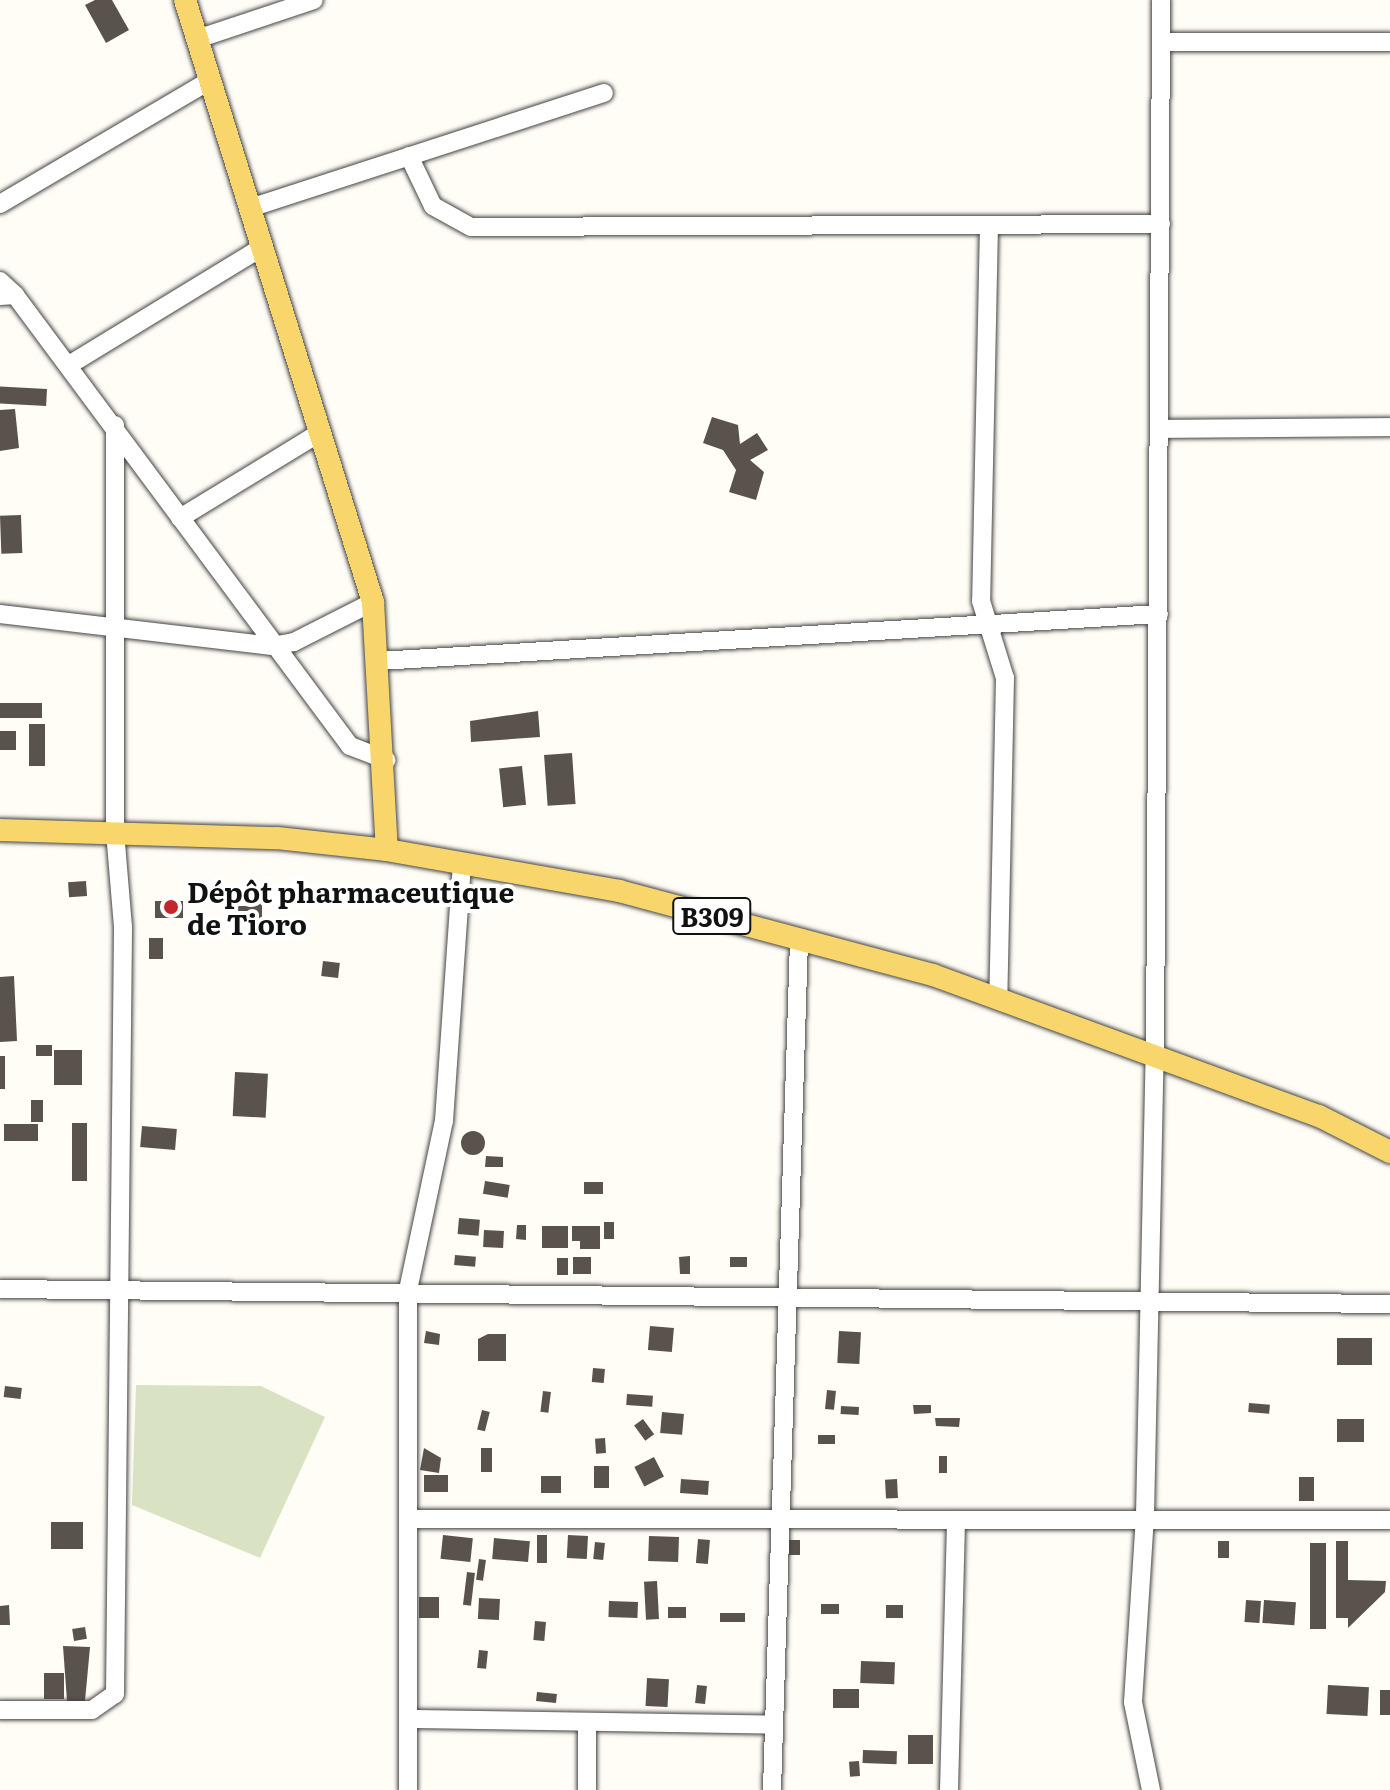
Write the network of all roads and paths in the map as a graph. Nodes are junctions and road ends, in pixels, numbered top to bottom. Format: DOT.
graph roads {
  1 [pos="185,0"];
  2 [pos="314,0"];
  3 [pos="1161,0"];
  4 [pos="197,39"];
  5 [pos="1162,42"];
  6 [pos="1390,42"];
  7 [pos="209,81"];
  8 [pos="604,93"];
  9 [pos="409,156"];
  10 [pos="0,204"];
  11 [pos="250,208"];
  12 [pos="1161,224"];
  13 [pos="989,225"];
  14 [pos="262,247"];
  15 [pos="0,281"];
  16 [pos="8,296"];
  17 [pos="69,365"];
  18 [pos="115,425"];
  19 [pos="1390,427"];
  20 [pos="1159,429"];
  21 [pos="321,432"];
  22 [pos="180,518"];
  23 [pos="373,602"];
  24 [pos="0,614"];
  25 [pos="1159,614"];
  26 [pos="119,624"];
  27 [pos="992,624"];
  28 [pos="272,646"];
  29 [pos="379,661"];
  30 [pos="386,760"];
  31 [pos="0,830"];
  32 [pos="115,832"];
  33 [pos="387,850"];
  34 [pos="462,864"];
  35 [pos="799,939"];
  36 [pos="998,999"];
  37 [pos="1155,1056"];
  38 [pos="1390,1152"];
  39 [pos="116,1287"];
  40 [pos="0,1289"];
  41 [pos="408,1290"];
  42 [pos="787,1300"];
  43 [pos="1151,1300"];
  44 [pos="1390,1304"];
  45 [pos="1145,1516"];
  46 [pos="410,1519"];
  47 [pos="779,1520"];
  48 [pos="956,1520"];
  49 [pos="1390,1520"];
  50 [pos="0,1710"];
  51 [pos="409,1719"];
  52 [pos="587,1722"];
  53 [pos="773,1725"];
  54 [pos="408,1790"];
  55 [pos="587,1790"];
  56 [pos="772,1790"];
  57 [pos="949,1790"];
  58 [pos="1151,1790"];
  1 -- 4 [label="main road"];
  2 -- 4 [label="street"];
  3 -- 5 [label="street"];
  4 -- 7 [label="main road"];
  5 -- 6 [label="street"];
  5 -- 12 [label="street"];
  7 -- 10 [label="street"];
  7 -- 11 [label="main road"];
  8 -- 9 [label="street"];
  9 -- 11 [label="street"];
  9 -- 13 [label="street"];
  11 -- 14 [label="main road"];
  12 -- 13 [label="street"];
  12 -- 20 [label="street"];
  13 -- 27 [label="street"];
  14 -- 17 [label="street"];
  14 -- 21 [label="main road"];
  15 -- 16 [label="street"];
  16 -- 17 [label="street"];
  17 -- 18 [label="street"];
  18 -- 22 [label="street"];
  18 -- 26 [label="street"];
  19 -- 20 [label="street"];
  20 -- 25 [label="street"];
  21 -- 22 [label="street"];
  21 -- 23 [label="main road"];
  22 -- 28 [label="street"];
  23 -- 28 [label="street"];
  23 -- 29 [label="main road"];
  24 -- 26 [label="street"];
  25 -- 27 [label="street"];
  25 -- 37 [label="street"];
  26 -- 28 [label="street"];
  26 -- 32 [label="street"];
  27 -- 29 [label="street"];
  27 -- 36 [label="street"];
  28 -- 30 [label="street"];
  29 -- 30 [label="main road"];
  30 -- 33 [label="main road"];
  31 -- 32 [label="main road, B309"];
  32 -- 33 [label="main road, B309"];
  32 -- 39 [label="street"];
  33 -- 34 [label="main road, B309"];
  34 -- 35 [label="main road, B309"];
  34 -- 41 [label="street"];
  35 -- 36 [label="main road, B309"];
  35 -- 42 [label="street"];
  36 -- 37 [label="main road, B309"];
  37 -- 38 [label="main road, B309"];
  37 -- 43 [label="street"];
  39 -- 40 [label="street"];
  39 -- 41 [label="street"];
  39 -- 50 [label="street"];
  41 -- 42 [label="street"];
  41 -- 46 [label="street"];
  42 -- 43 [label="street"];
  42 -- 47 [label="street"];
  43 -- 44 [label="street"];
  43 -- 45 [label="street"];
  45 -- 48 [label="street"];
  45 -- 49 [label="street"];
  45 -- 58 [label="street"];
  46 -- 47 [label="street"];
  46 -- 51 [label="street"];
  47 -- 48 [label="street"];
  47 -- 53 [label="street"];
  48 -- 57 [label="street"];
  51 -- 52 [label="street"];
  51 -- 54 [label="street"];
  52 -- 53 [label="street"];
  52 -- 55 [label="street"];
  53 -- 56 [label="street"];
}
